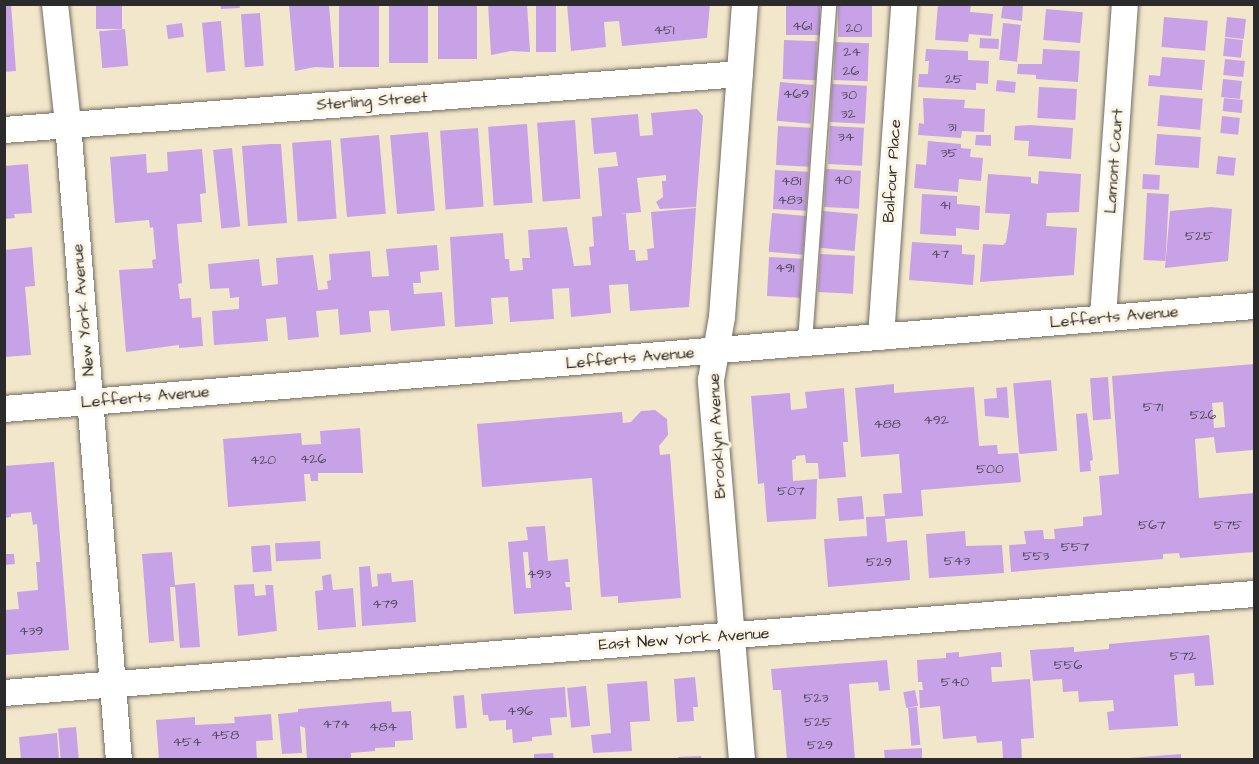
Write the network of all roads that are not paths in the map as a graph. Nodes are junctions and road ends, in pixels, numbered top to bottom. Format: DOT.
graph roads {
  1 [pos="54,4"];
  2 [pos="745,4"];
  3 [pos="828,4"];
  4 [pos="904,4"];
  5 [pos="1125,4"];
  6 [pos="740,74"];
  7 [pos="68,124"];
  8 [pos="4,130"];
  9 [pos="1254,306"];
  10 [pos="1102,317"];
  11 [pos="880,337"];
  12 [pos="805,342"];
  13 [pos="716,351"];
  14 [pos="91,402"];
  15 [pos="4,409"];
  16 [pos="1254,594"];
  17 [pos="732,636"];
  18 [pos="113,684"];
  19 [pos="4,693"];
  20 [pos="119,759"];
  21 [pos="742,759"];
  1 -- 7 [label="street, New York Avenue"];
  2 -- 6 [label="street, Brooklyn Avenue"];
  3 -- 12 [label="lane"];
  4 -- 11 [label="street, Balfour Place"];
  5 -- 10 [label="street, Lamont Court"];
  6 -- 7 [label="street, Sterling Street"];
  6 -- 13 [label="street, Brooklyn Avenue"];
  7 -- 8 [label="street, Sterling Street"];
  7 -- 14 [label="street, New York Avenue"];
  9 -- 10 [label="street, Lefferts Avenue"];
  10 -- 11 [label="street, Lefferts Avenue"];
  11 -- 12 [label="street, Lefferts Avenue"];
  12 -- 13 [label="street, Lefferts Avenue"];
  13 -- 14 [label="street, Lefferts Avenue"];
  13 -- 17 [label="street, Brooklyn Avenue"];
  14 -- 15 [label="street, Lefferts Avenue"];
  14 -- 18 [label="street, New York Avenue"];
  16 -- 17 [label="street, East New York Avenue"];
  17 -- 18 [label="street, East New York Avenue"];
  17 -- 21 [label="street, Brooklyn Avenue"];
  18 -- 19 [label="street, East New York Avenue"];
  18 -- 20 [label="street, New York Avenue"];
}
